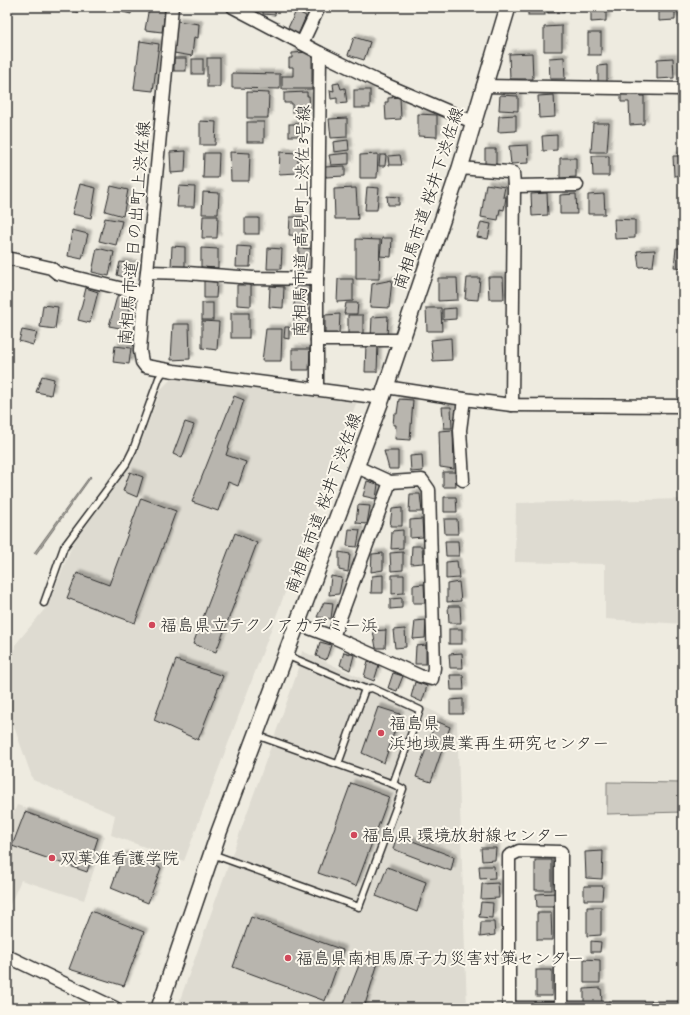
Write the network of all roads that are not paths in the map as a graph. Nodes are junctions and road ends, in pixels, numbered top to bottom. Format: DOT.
graph roads {
  1 [pos="172,7"];
  2 [pos="233,7"];
  3 [pos="319,7"];
  4 [pos="508,7"];
  5 [pos="302,43"];
  6 [pos="320,53"];
  7 [pos="483,86"];
  8 [pos="683,89"];
  9 [pos="473,122"];
  10 [pos="460,168"];
  11 [pos="514,186"];
  12 [pos="577,186"];
  13 [pos="7,258"];
  14 [pos="147,272"];
  15 [pos="317,279"];
  16 [pos="144,294"];
  17 [pos="316,340"];
  18 [pos="402,340"];
  19 [pos="164,370"];
  20 [pos="317,389"];
  21 [pos="384,392"];
  22 [pos="464,399"];
  23 [pos="512,405"];
  24 [pos="683,406"];
  25 [pos="357,467"];
  26 [pos="463,480"];
  27 [pos="390,482"];
  28 [pos="44,603"];
  29 [pos="298,624"];
  30 [pos="333,637"];
  31 [pos="286,655"];
  32 [pos="365,689"];
  33 [pos="256,735"];
  34 [pos="338,764"];
  35 [pos="393,784"];
  36 [pos="212,854"];
  37 [pos="7,956"];
  38 [pos="561,1007"];
  39 [pos="115,1008"];
  40 [pos="159,1008"];
  41 [pos="509,1008"];
  42 [pos="610,1008"];
  43 [pos="683,1008"];
  1 -- 14 [label="street, 南相馬市道 日の出町上渋佐線"];
  2 -- 5 [label="street"];
  3 -- 5 [label="street"];
  4 -- 7 [label="street, 南相馬市道 桜井下渋佐線"];
  5 -- 6 [label="street"];
  6 -- 9 [label="street"];
  6 -- 15 [label="street, 南相馬市道 高見町上渋佐3号線"];
  7 -- 8 [label="street"];
  7 -- 9 [label="street, 南相馬市道 桜井下渋佐線"];
  9 -- 10 [label="street, 南相馬市道 桜井下渋佐線"];
  10 -- 11 [label="street"];
  10 -- 18 [label="street, 南相馬市道 桜井下渋佐線"];
  11 -- 12 [label="street"];
  11 -- 23 [label="street"];
  13 -- 16 [label="street"];
  14 -- 15 [label="street"];
  14 -- 16 [label="street, 南相馬市道 日の出町上渋佐線"];
  15 -- 17 [label="street, 南相馬市道 高見町上渋佐3号線"];
  16 -- 19 [label="street, 南相馬市道 日の出町上渋佐線"];
  17 -- 18 [label="street"];
  17 -- 20 [label="street, 南相馬市道 高見町上渋佐3号線"];
  18 -- 21 [label="street, 南相馬市道 桜井下渋佐線"];
  19 -- 20 [label="street, 南相馬市道 日の出町上渋佐線"];
  19 -- 28 [label="lane"];
  20 -- 21 [label="street, 南相馬市道 日の出町上渋佐線"];
  21 -- 22 [label="street, 南相馬市道 日の出町上渋佐線"];
  21 -- 25 [label="street, 南相馬市道 桜井下渋佐線"];
  22 -- 23 [label="street, 南相馬市道 日の出町上渋佐線"];
  22 -- 26 [label="street"];
  23 -- 24 [label="street, 南相馬市道 日の出町上渋佐線"];
  25 -- 27 [label="street"];
  25 -- 29 [label="street, 南相馬市道 桜井下渋佐線"];
  27 -- 30 [label="street"];
  27 -- 30 [label="street"];
  29 -- 30 [label="street"];
  29 -- 31 [label="street, 南相馬市道 桜井下渋佐線"];
  31 -- 32 [label="lane"];
  31 -- 33 [label="street, 南相馬市道 桜井下渋佐線"];
  32 -- 34 [label="lane"];
  32 -- 35 [label="lane"];
  33 -- 34 [label="lane"];
  33 -- 36 [label="street, 南相馬市道 桜井下渋佐線"];
  34 -- 35 [label="lane"];
  35 -- 36 [label="lane"];
  36 -- 40 [label="street, 南相馬市道 桜井下渋佐線"];
  37 -- 39 [label="street"];
  38 -- 41 [label="street"];
  38 -- 41 [label="street"];
  38 -- 42 [label="street"];
  42 -- 43 [label="street"];
}
